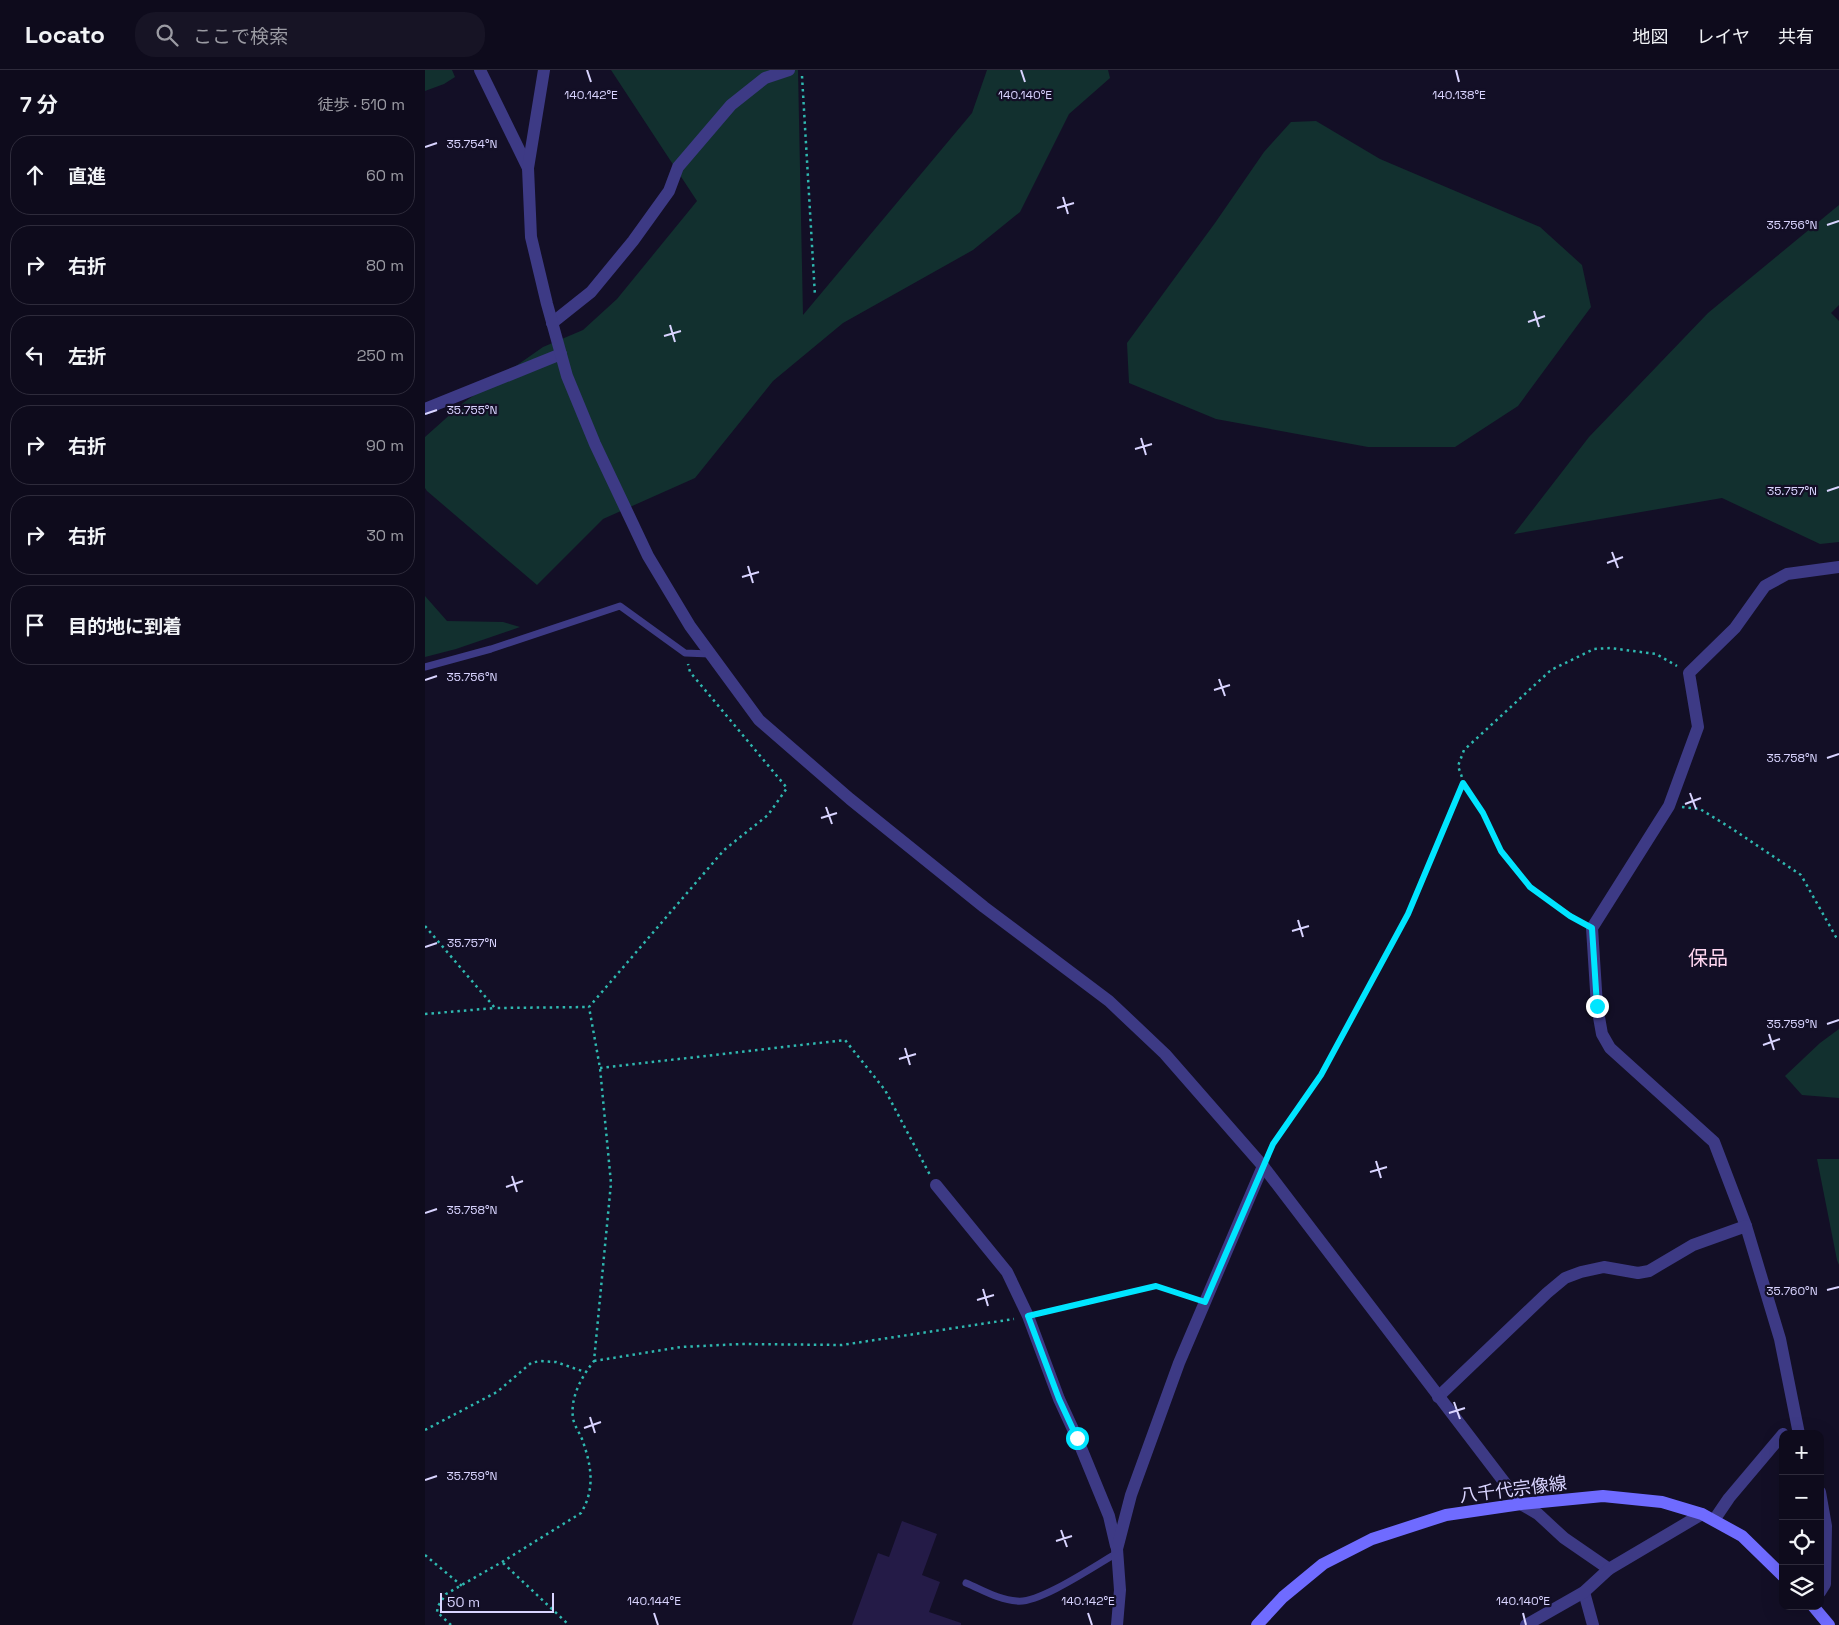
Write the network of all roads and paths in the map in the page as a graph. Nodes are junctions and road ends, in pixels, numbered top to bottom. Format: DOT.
graph roads {
  1 [pos="480,70"];
  2 [pos="544,70"];
  3 [pos="789,70"];
  4 [pos="801,70"];
  5 [pos="528,168"];
  6 [pos="815,296"];
  7 [pos="552,323"];
  8 [pos="561,354"];
  9 [pos="425,409"];
  10 [pos="1839,568"];
  11 [pos="685,653"];
  12 [pos="710,654"];
  13 [pos="425,667"];
  14 [pos="1689,673"];
  15 [pos="1463,783"];
  16 [pos="1669,806"];
  17 [pos="425,926"];
  18 [pos="1592,928"];
  19 [pos="1839,940"];
  20 [pos="589,1007"];
  21 [pos="495,1008"];
  22 [pos="425,1014"];
  23 [pos="600,1068"];
  24 [pos="1263,1166"];
  25 [pos="936,1185"];
  26 [pos="1746,1226"];
  27 [pos="1205,1302"];
  28 [pos="1028,1316"];
  29 [pos="594,1361"];
  30 [pos="585,1372"];
  31 [pos="1438,1397"];
  32 [pos="1795,1419"];
  33 [pos="425,1430"];
  34 [pos="1786,1430"];
  35 [pos="1798,1430"];
  36 [pos="1779,1439"];
  37 [pos="1521,1504"];
  38 [pos="1702,1514"];
  39 [pos="1824,1515"];
  40 [pos="1714,1520"];
  41 [pos="1117,1551"];
  42 [pos="425,1554"];
  43 [pos="502,1562"];
  44 [pos="1609,1569"];
  45 [pos="1779,1572"];
  46 [pos="966,1583"];
  47 [pos="462,1586"];
  48 [pos="1824,1586"];
  49 [pos="1584,1592"];
  50 [pos="1816,1610"];
  51 [pos="451,1625"];
  52 [pos="569,1625"];
  53 [pos="1117,1625"];
  54 [pos="1257,1625"];
  55 [pos="1526,1625"];
  56 [pos="1593,1625"];
  57 [pos="1829,1625"];
  1 -- 5 [label="street"];
  2 -- 5 [label="street"];
  3 -- 7 [label="street"];
  4 -- 6 [label="path"];
  5 -- 7 [label="street"];
  7 -- 8 [label="street"];
  8 -- 9 [label="street"];
  8 -- 12 [label="street"];
  10 -- 14 [label="street"];
  11 -- 12 [label="lane"];
  11 -- 13 [label="lane"];
  11 -- 20 [label="path"];
  12 -- 24 [label="street"];
  14 -- 15 [label="path"];
  14 -- 16 [label="street"];
  15 -- 18 [label="path"];
  15 -- 24 [label="path"];
  16 -- 18 [label="street"];
  16 -- 19 [label="path"];
  17 -- 21 [label="path"];
  18 -- 26 [label="street"];
  20 -- 21 [label="path"];
  20 -- 23 [label="path"];
  21 -- 22 [label="path"];
  23 -- 25 [label="path"];
  23 -- 29 [label="path"];
  24 -- 27 [label="street"];
  24 -- 31 [label="street"];
  25 -- 28 [label="street"];
  26 -- 31 [label="street"];
  26 -- 32 [label="street"];
  27 -- 28 [label="path"];
  27 -- 41 [label="street"];
  28 -- 29 [label="path"];
  28 -- 41 [label="street"];
  29 -- 30 [label="path"];
  30 -- 33 [label="path"];
  30 -- 43 [label="path"];
  31 -- 37 [label="street"];
  32 -- 34 [label="street"];
  32 -- 35 [label="street"];
  36 -- 40 [label="street"];
  37 -- 38 [label="main road, 八千代宗像線"];
  37 -- 44 [label="street"];
  37 -- 54 [label="main road, 八千代宗像線"];
  38 -- 40 [label="main road, 八千代宗像線"];
  38 -- 44 [label="street"];
  39 -- 48 [label="street"];
  40 -- 45 [label="main road, 八千代宗像線"];
  41 -- 46 [label="lane"];
  41 -- 53 [label="street"];
  42 -- 47 [label="path"];
  43 -- 47 [label="path"];
  43 -- 52 [label="path"];
  44 -- 49 [label="street"];
  47 -- 51 [label="path"];
  49 -- 55 [label="street"];
  49 -- 56 [label="street"];
  50 -- 57 [label="main road"];
}
